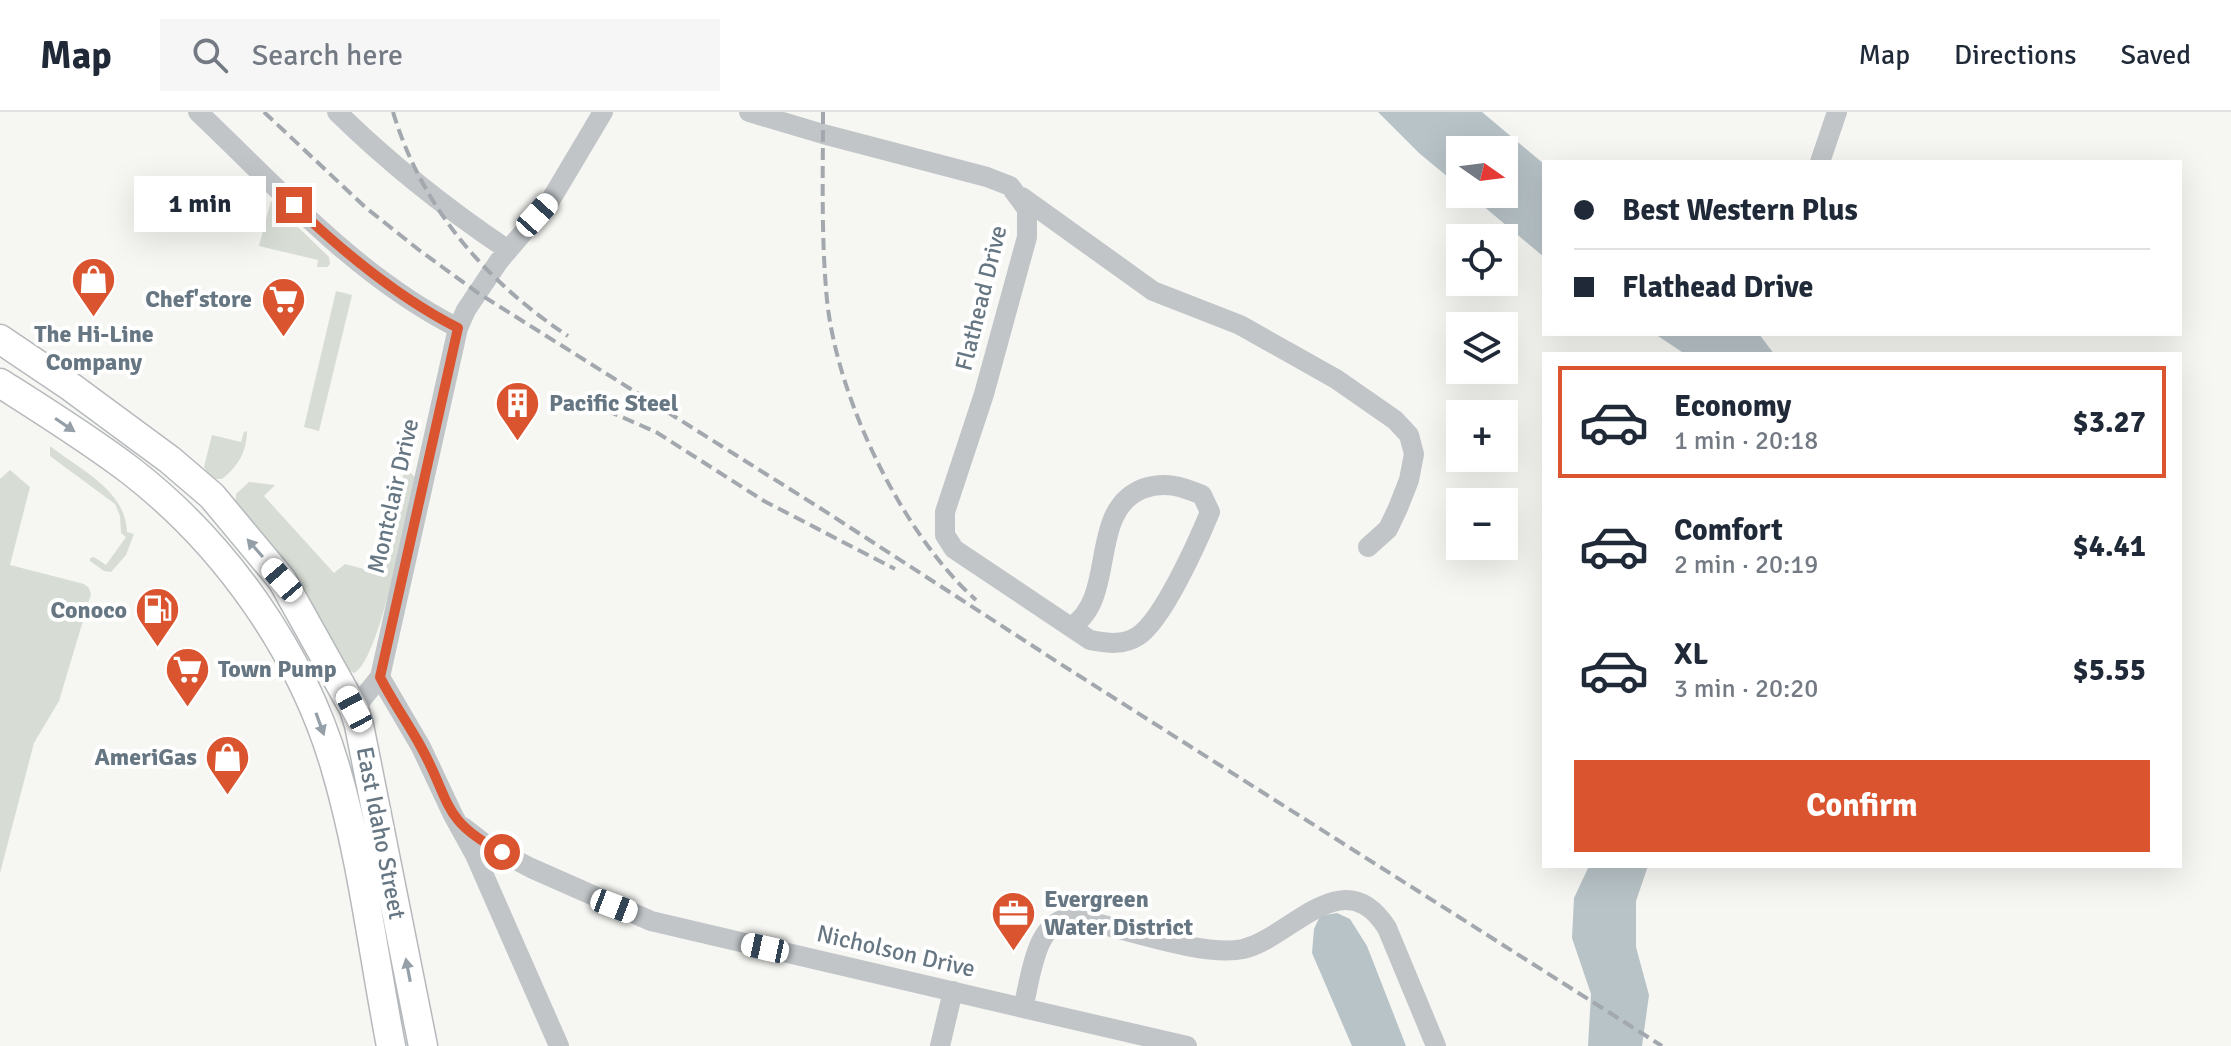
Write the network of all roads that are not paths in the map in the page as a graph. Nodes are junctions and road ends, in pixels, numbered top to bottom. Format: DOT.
graph roads {
  1 [pos="198,112"];
  2 [pos="337,112"];
  3 [pos="600,112"];
  4 [pos="749,112"];
  5 [pos="1837,112"];
  6 [pos="1821,160"];
  7 [pos="1010,186"];
  8 [pos="508,250"];
  9 [pos="458,328"];
  10 [pos="0,339"];
  11 [pos="0,383"];
  12 [pos="1368,547"];
  13 [pos="1071,627"];
  14 [pos="380,677"];
  15 [pos="354,709"];
  16 [pos="453,815"];
  17 [pos="953,991"];
  18 [pos="1023,1008"];
  19 [pos="391,1046"];
  20 [pos="423,1046"];
  21 [pos="559,1046"];
  22 [pos="940,1046"];
  23 [pos="1187,1046"];
  24 [pos="1436,1046"];
  1 -- 9 [label="street"];
  2 -- 8 [label="street"];
  3 -- 8 [label="street"];
  4 -- 7 [label="street"];
  5 -- 6 [label="street"];
  7 -- 12 [label="street"];
  7 -- 13 [label="street, Flathead Drive"];
  8 -- 9 [label="street"];
  9 -- 14 [label="street, Montclair Drive"];
  15 -- 10 [label="highway, East Idaho Street, one-way"];
  11 -- 19 [label="highway, East Idaho Street, one-way"];
  13 -- 13 [label="street"];
  14 -- 15 [label="street, Montclair Drive"];
  14 -- 16 [label="street"];
  20 -- 15 [label="highway, East Idaho Street, one-way"];
  16 -- 17 [label="street, Nicholson Drive"];
  16 -- 21 [label="street"];
  17 -- 18 [label="street, Nicholson Drive"];
  17 -- 22 [label="street"];
  18 -- 23 [label="street, Nicholson Drive"];
  18 -- 24 [label="street"];
}
